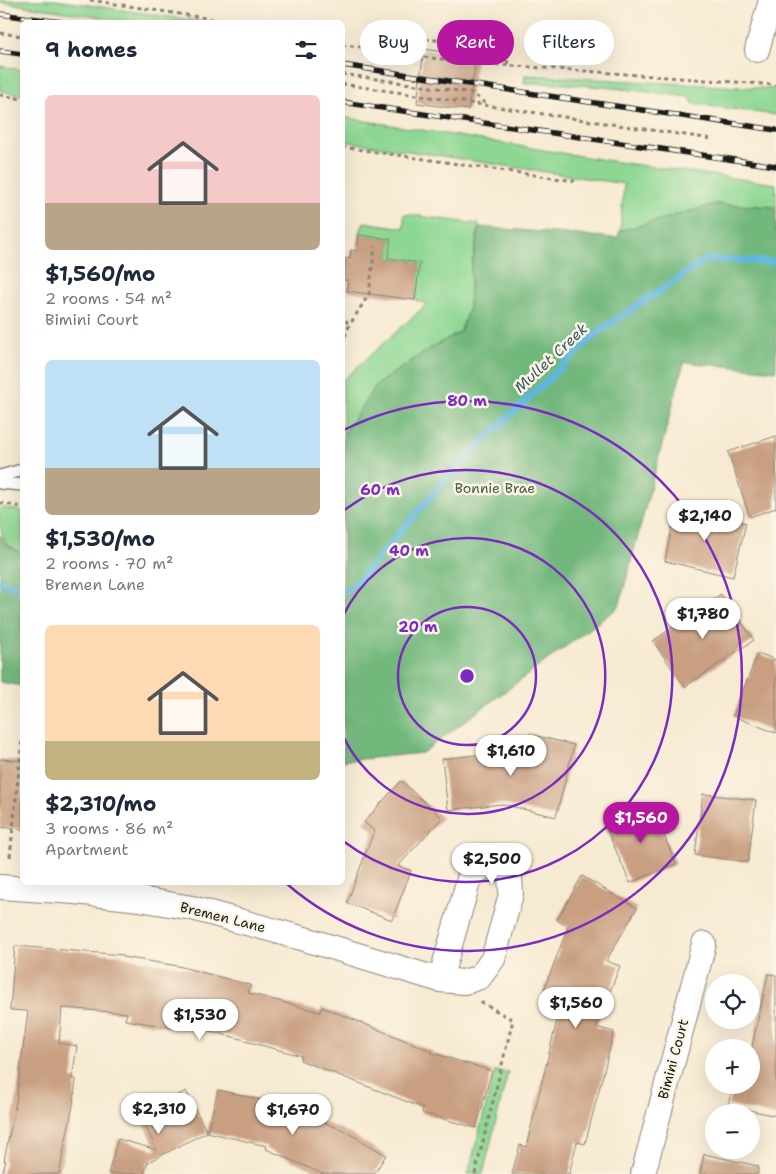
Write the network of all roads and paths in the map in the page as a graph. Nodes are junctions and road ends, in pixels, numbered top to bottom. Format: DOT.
graph roads {
  1 [pos="90,0"];
  2 [pos="771,0"];
  3 [pos="217,20"];
  4 [pos="0,33"];
  5 [pos="20,36"];
  6 [pos="437,40"];
  7 [pos="345,45"];
  8 [pos="757,50"];
  9 [pos="514,65"];
  10 [pos="345,74"];
  11 [pos="345,84"];
  12 [pos="776,85"];
  13 [pos="0,95"];
  14 [pos="20,99"];
  15 [pos="488,106"];
  16 [pos="712,140"];
  17 [pos="345,147"];
  18 [pos="574,182"];
  19 [pos="375,246"];
  20 [pos="345,318"];
  21 [pos="350,326"];
  22 [pos="345,337"];
  23 [pos="20,471"];
  24 [pos="0,476"];
  25 [pos="0,483"];
  26 [pos="20,486"];
  27 [pos="0,503"];
  28 [pos="20,507"];
  29 [pos="20,760"];
  30 [pos="10,857"];
  31 [pos="0,887"];
  32 [pos="704,944"];
  33 [pos="440,980"];
  34 [pos="472,998"];
  35 [pos="475,1174"];
  36 [pos="643,1174"];
  1 -- 3 [label="path"];
  2 -- 8 [label="street"];
  4 -- 5 [label="path"];
  6 -- 7 [label="path"];
  9 -- 12 [label="path"];
  10 -- 15 [label="path"];
  11 -- 15 [label="path"];
  13 -- 14 [label="path"];
  15 -- 16 [label="path"];
  17 -- 18 [label="path"];
  19 -- 21 [label="path"];
  20 -- 21 [label="path"];
  21 -- 22 [label="path"];
  23 -- 24 [label="lane"];
  25 -- 26 [label="lane"];
  27 -- 28 [label="path"];
  29 -- 30 [label="path"];
  31 -- 33 [label="street, Bremen Lane"];
  32 -- 36 [label="street, Bimini Court"];
  33 -- 33 [label="street, Bremen Lane"];
  34 -- 35 [label="path"];
}
